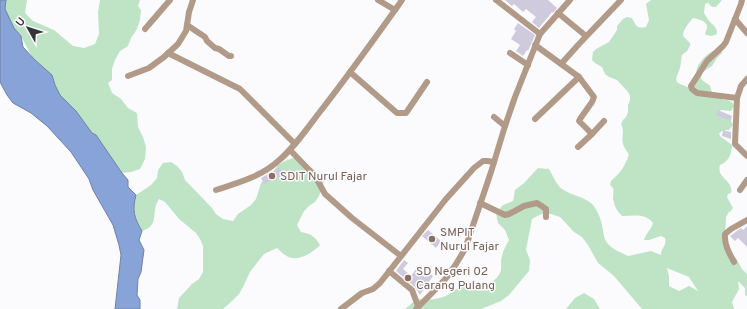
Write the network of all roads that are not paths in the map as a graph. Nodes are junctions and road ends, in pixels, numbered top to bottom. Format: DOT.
graph roads {
  1 [pos="170,0"];
  2 [pos="192,0"];
  3 [pos="378,0"];
  4 [pos="402,0"];
  5 [pos="496,0"];
  6 [pos="570,0"];
  7 [pos="621,0"];
  8 [pos="742,0"];
  9 [pos="395,10"];
  10 [pos="558,13"];
  11 [pos="735,19"];
  12 [pos="187,25"];
  13 [pos="144,29"];
  14 [pos="747,33"];
  15 [pos="540,34"];
  16 [pos="586,36"];
  17 [pos="535,45"];
  18 [pos="168,53"];
  19 [pos="510,53"];
  20 [pos="231,56"];
  21 [pos="561,64"];
  22 [pos="528,65"];
  23 [pos="350,72"];
  24 [pos="128,76"];
  25 [pos="579,77"];
  26 [pos="747,79"];
  27 [pos="428,82"];
  28 [pos="737,98"];
  29 [pos="494,117"];
  30 [pos="535,120"];
  31 [pos="604,121"];
  32 [pos="505,126"];
  33 [pos="592,134"];
  34 [pos="295,144"];
  35 [pos="578,147"];
  36 [pos="290,150"];
  37 [pos="747,156"];
  38 [pos="494,162"];
  39 [pos="747,180"];
  40 [pos="216,190"];
  41 [pos="740,190"];
  42 [pos="480,203"];
  43 [pos="546,217"];
  44 [pos="747,220"];
  45 [pos="401,256"];
  46 [pos="734,262"];
  47 [pos="389,271"];
  48 [pos="417,308"];
  49 [pos="341,309"];
  1 -- 13 [label="street"];
  2 -- 12 [label="street"];
  3 -- 9 [label="street"];
  4 -- 9 [label="street"];
  5 -- 15 [label="street"];
  6 -- 10 [label="street"];
  7 -- 16 [label="street"];
  8 -- 11 [label="street"];
  9 -- 23 [label="street"];
  10 -- 15 [label="street"];
  10 -- 16 [label="street"];
  11 -- 14 [label="street"];
  11 -- 28 [label="street"];
  12 -- 18 [label="street"];
  12 -- 20 [label="street"];
  15 -- 17 [label="street"];
  16 -- 21 [label="street"];
  17 -- 21 [label="street"];
  17 -- 22 [label="street"];
  18 -- 24 [label="street"];
  18 -- 34 [label="street"];
  19 -- 22 [label="street"];
  21 -- 25 [label="street"];
  22 -- 32 [label="street"];
  23 -- 27 [label="street"];
  23 -- 34 [label="street"];
  25 -- 30 [label="street"];
  25 -- 33 [label="street"];
  26 -- 28 [label="street"];
  28 -- 37 [label="street"];
  29 -- 32 [label="street"];
  31 -- 33 [label="street"];
  32 -- 38 [label="street"];
  33 -- 35 [label="street"];
  34 -- 36 [label="street"];
  36 -- 40 [label="street"];
  36 -- 45 [label="street"];
  38 -- 42 [label="street"];
  38 -- 45 [label="street"];
  39 -- 41 [label="street"];
  42 -- 43 [label="street"];
  42 -- 48 [label="street"];
  44 -- 46 [label="street"];
  45 -- 47 [label="street"];
  47 -- 48 [label="street"];
  47 -- 49 [label="street"];
}
